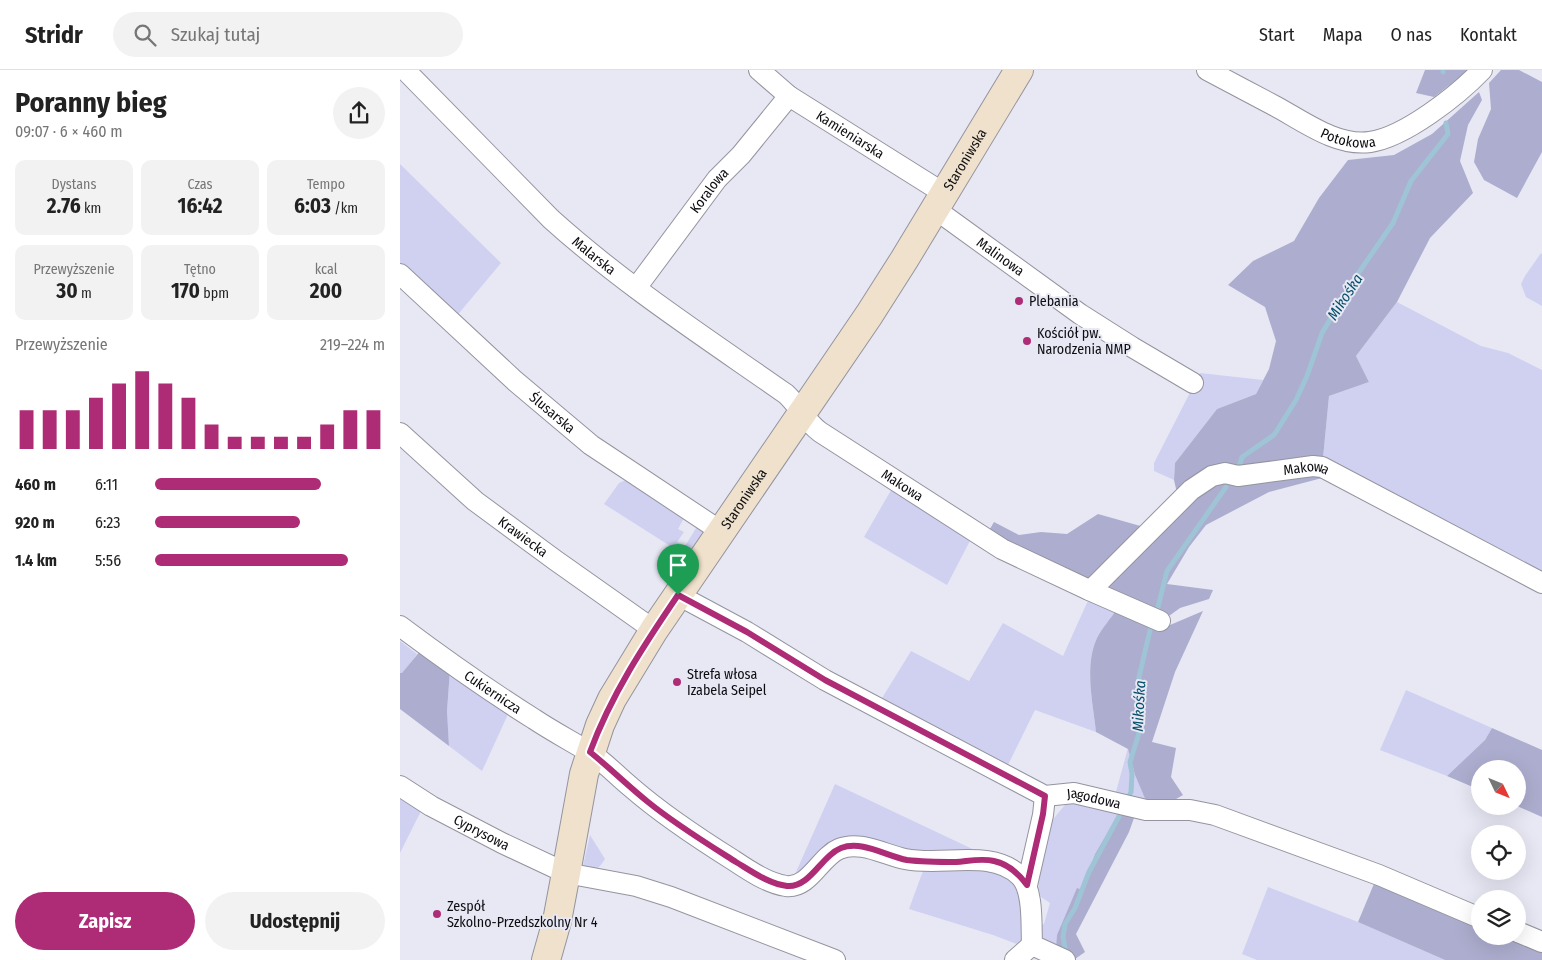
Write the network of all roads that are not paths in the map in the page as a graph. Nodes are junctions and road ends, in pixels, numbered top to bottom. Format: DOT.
graph roads {
  1 [pos="406,70"];
  2 [pos="760,70"];
  3 [pos="1018,70"];
  4 [pos="1207,70"];
  5 [pos="1482,70"];
  6 [pos="789,96"];
  7 [pos="940,201"];
  8 [pos="400,274"];
  9 [pos="636,288"];
  10 [pos="1193,383"];
  11 [pos="802,415"];
  12 [pos="400,433"];
  13 [pos="722,532"];
  14 [pos="1542,583"];
  15 [pos="1089,590"];
  16 [pos="678,595"];
  17 [pos="1152,617"];
  18 [pos="400,626"];
  19 [pos="654,630"];
  20 [pos="590,752"];
  21 [pos="400,786"];
  22 [pos="1045,796"];
  23 [pos="566,873"];
  24 [pos="1027,885"];
  25 [pos="1471,914"];
  26 [pos="1526,935"];
  27 [pos="1542,942"];
  28 [pos="1032,945"];
  29 [pos="1060,958"];
  30 [pos="546,960"];
  31 [pos="835,960"];
  32 [pos="1015,960"];
  1 -- 9 [label="street, Malarska"];
  2 -- 6 [label="street, Kamieniarska"];
  3 -- 7 [label="street, Staroniwska"];
  4 -- 5 [label="street, Potokowa"];
  6 -- 7 [label="street, Kamieniarska"];
  6 -- 9 [label="street, Koralowa"];
  7 -- 10 [label="street, Malinowa"];
  7 -- 11 [label="street, Staroniwska"];
  8 -- 13 [label="street, Ślusarska"];
  9 -- 11 [label="street, Malarska"];
  11 -- 13 [label="street, Staroniwska"];
  11 -- 15 [label="street, Makowa"];
  12 -- 19 [label="street, Krawiecka"];
  13 -- 16 [label="street, Staroniwska"];
  14 -- 15 [label="street, Makowa"];
  15 -- 17 [label="street, Makowa"];
  16 -- 19 [label="street, Staroniwska"];
  16 -- 22 [label="street, Jagodowa"];
  18 -- 20 [label="street, Cukiernicza"];
  19 -- 20 [label="street, Staroniwska"];
  20 -- 23 [label="street, Staroniwska"];
  20 -- 24 [label="street, Cukiernicza"];
  21 -- 23 [label="street, Cyprysowa"];
  22 -- 24 [label="street"];
  22 -- 25 [label="street, Jagodowa"];
  23 -- 30 [label="street, Staroniwska"];
  23 -- 31 [label="street, Cyprysowa"];
  24 -- 28 [label="street"];
  26 -- 27 [label="street"];
  28 -- 29 [label="street"];
  28 -- 32 [label="street"];
}
